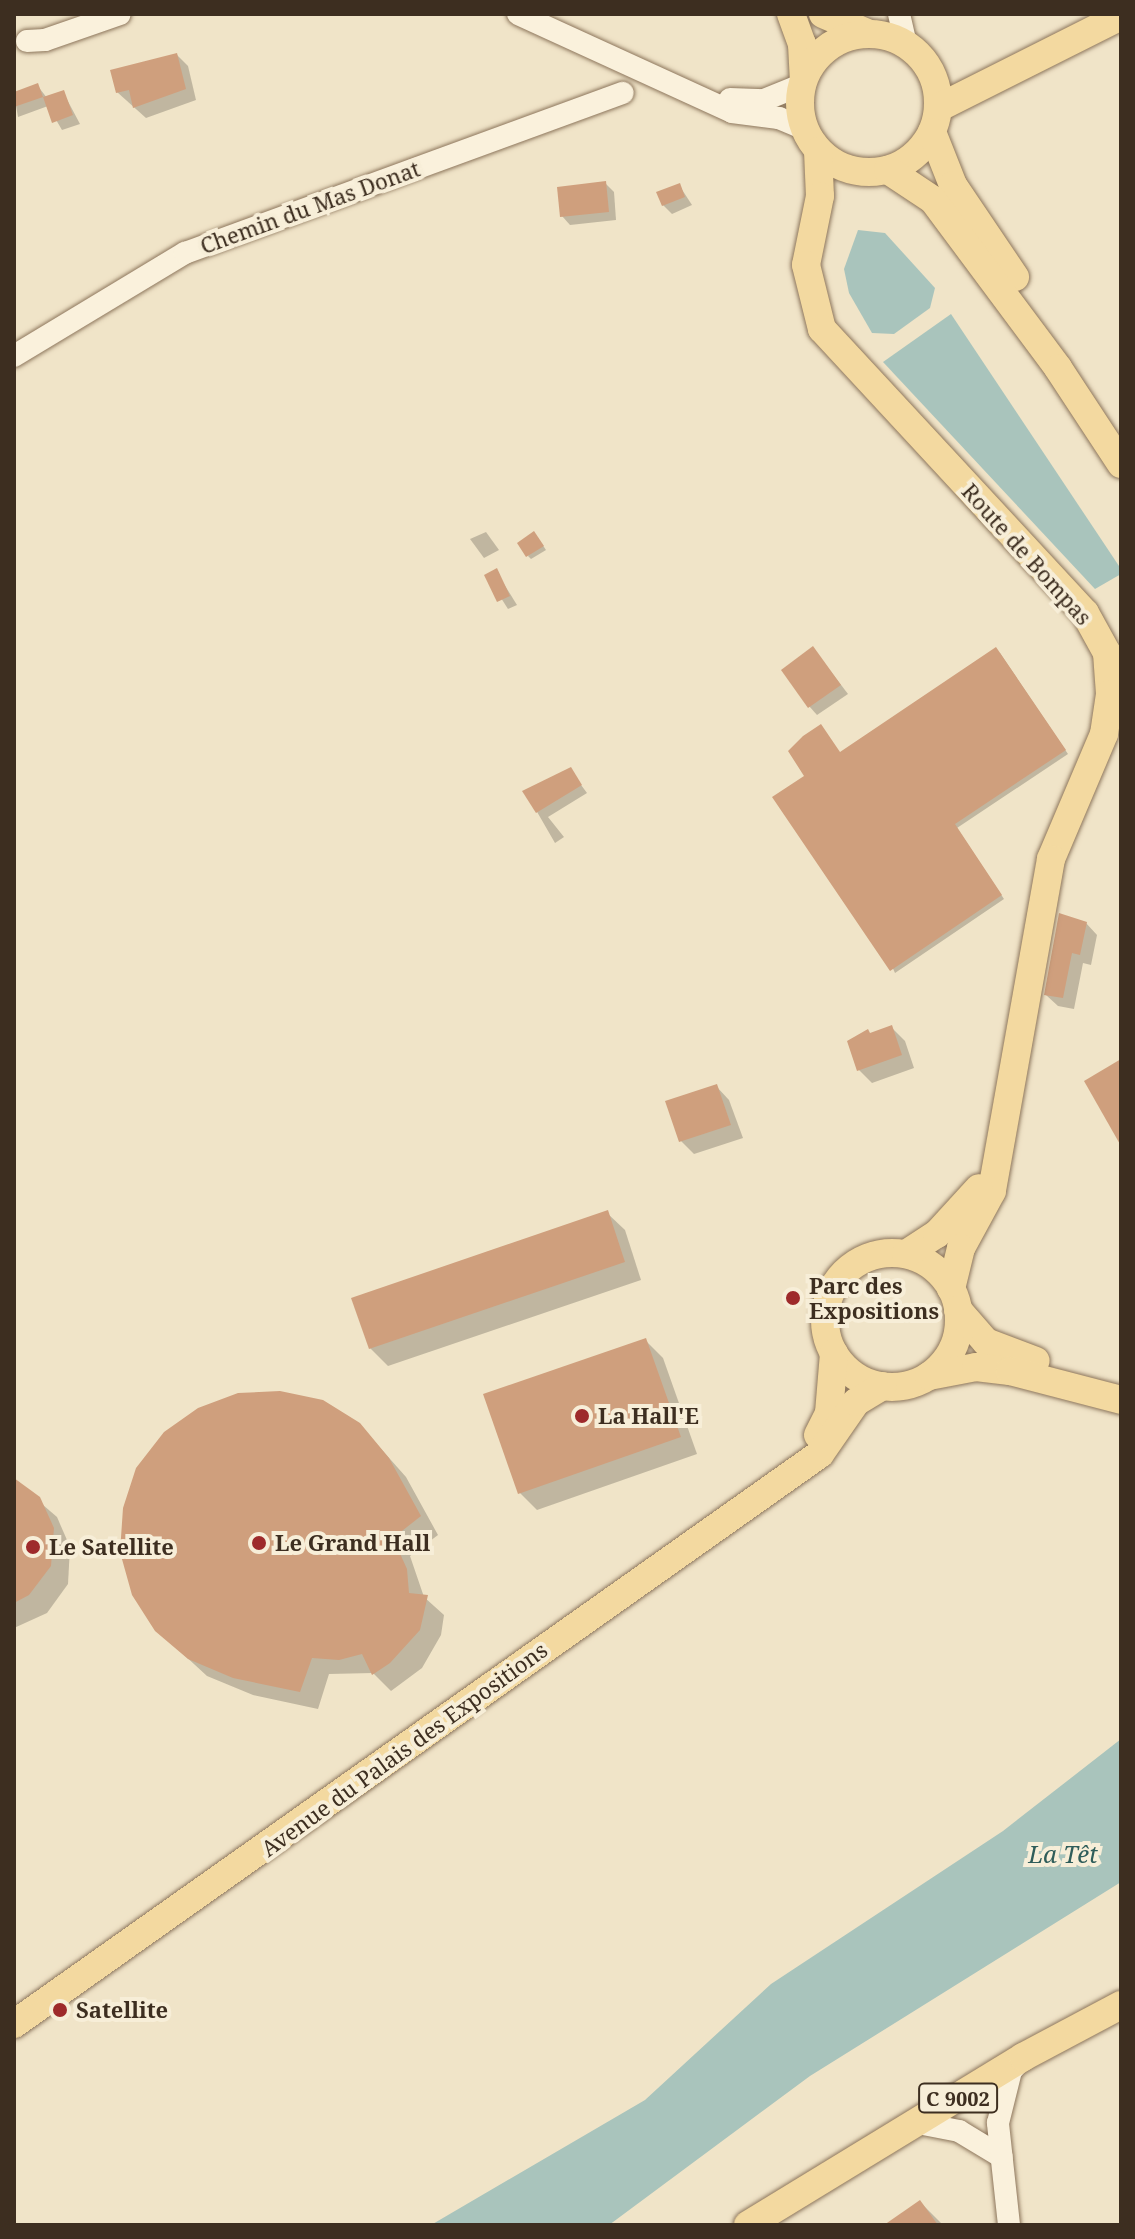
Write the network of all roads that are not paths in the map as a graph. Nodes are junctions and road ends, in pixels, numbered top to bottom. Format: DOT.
graph roads {
  1 [pos="120,14"];
  2 [pos="518,14"];
  3 [pos="791,14"];
  4 [pos="823,14"];
  5 [pos="899,14"];
  6 [pos="1121,16"];
  7 [pos="880,28"];
  8 [pos="18,40"];
  9 [pos="906,45"];
  10 [pos="931,73"];
  11 [pos="803,81"];
  12 [pos="989,81"];
  13 [pos="623,93"];
  14 [pos="703,99"];
  15 [pos="935,120"];
  16 [pos="810,140"];
  17 [pos="877,172"];
  18 [pos="14,356"];
  19 [pos="889,399"];
  20 [pos="1121,428"];
  21 [pos="1121,464"];
  22 [pos="999,1149"];
  23 [pos="906,1254"];
  24 [pos="955,1300"];
  25 [pos="834,1353"];
  26 [pos="929,1376"];
  27 [pos="1121,1385"];
  28 [pos="883,1386"];
  29 [pos="1121,1400"];
  30 [pos="792,1472"];
  31 [pos="1121,1991"];
  32 [pos="1121,2005"];
  33 [pos="14,2024"];
  34 [pos="1023,2057"];
  35 [pos="918,2123"];
  36 [pos="1002,2157"];
  37 [pos="806,2189"];
  38 [pos="748,2225"];
  39 [pos="1009,2225"];
  1 -- 8 [label="street"];
  2 -- 14 [label="street"];
  3 -- 11 [label="main road"];
  4 -- 7 [label="main road"];
  5 -- 9 [label="street"];
  6 -- 12 [label="main road"];
  7 -- 9 [label="main road"];
  7 -- 11 [label="main road"];
  9 -- 10 [label="main road"];
  10 -- 12 [label="main road"];
  10 -- 15 [label="main road"];
  11 -- 14 [label="street"];
  11 -- 16 [label="main road"];
  12 -- 15 [label="main road"];
  13 -- 18 [label="street, Chemin du Mas Donat"];
  14 -- 16 [label="street"];
  15 -- 17 [label="main road"];
  15 -- 20 [label="main road"];
  16 -- 17 [label="main road"];
  16 -- 19 [label="main road, Route de Bompas"];
  17 -- 19 [label="main road, Route de Bompas"];
  17 -- 21 [label="main road"];
  19 -- 22 [label="main road, Route de Bompas"];
  22 -- 23 [label="main road, Route de Bompas"];
  22 -- 24 [label="main road, Route de Bompas"];
  23 -- 24 [label="main road"];
  23 -- 25 [label="main road"];
  24 -- 26 [label="main road"];
  24 -- 27 [label="main road"];
  25 -- 28 [label="main road"];
  25 -- 30 [label="main road, Avenue du Palais des Expositions"];
  26 -- 28 [label="main road"];
  26 -- 29 [label="main road"];
  28 -- 30 [label="main road, Avenue du Palais des Expositions"];
  30 -- 33 [label="main road, Avenue du Palais des Expositions"];
  31 -- 37 [label="main road, C 9002"];
  32 -- 34 [label="main road, C 9002"];
  34 -- 35 [label="main road, C 9002"];
  34 -- 36 [label="street"];
  35 -- 36 [label="street"];
  35 -- 37 [label="main road, C 9002"];
  36 -- 39 [label="street"];
  37 -- 38 [label="main road, C 9002"];
}
